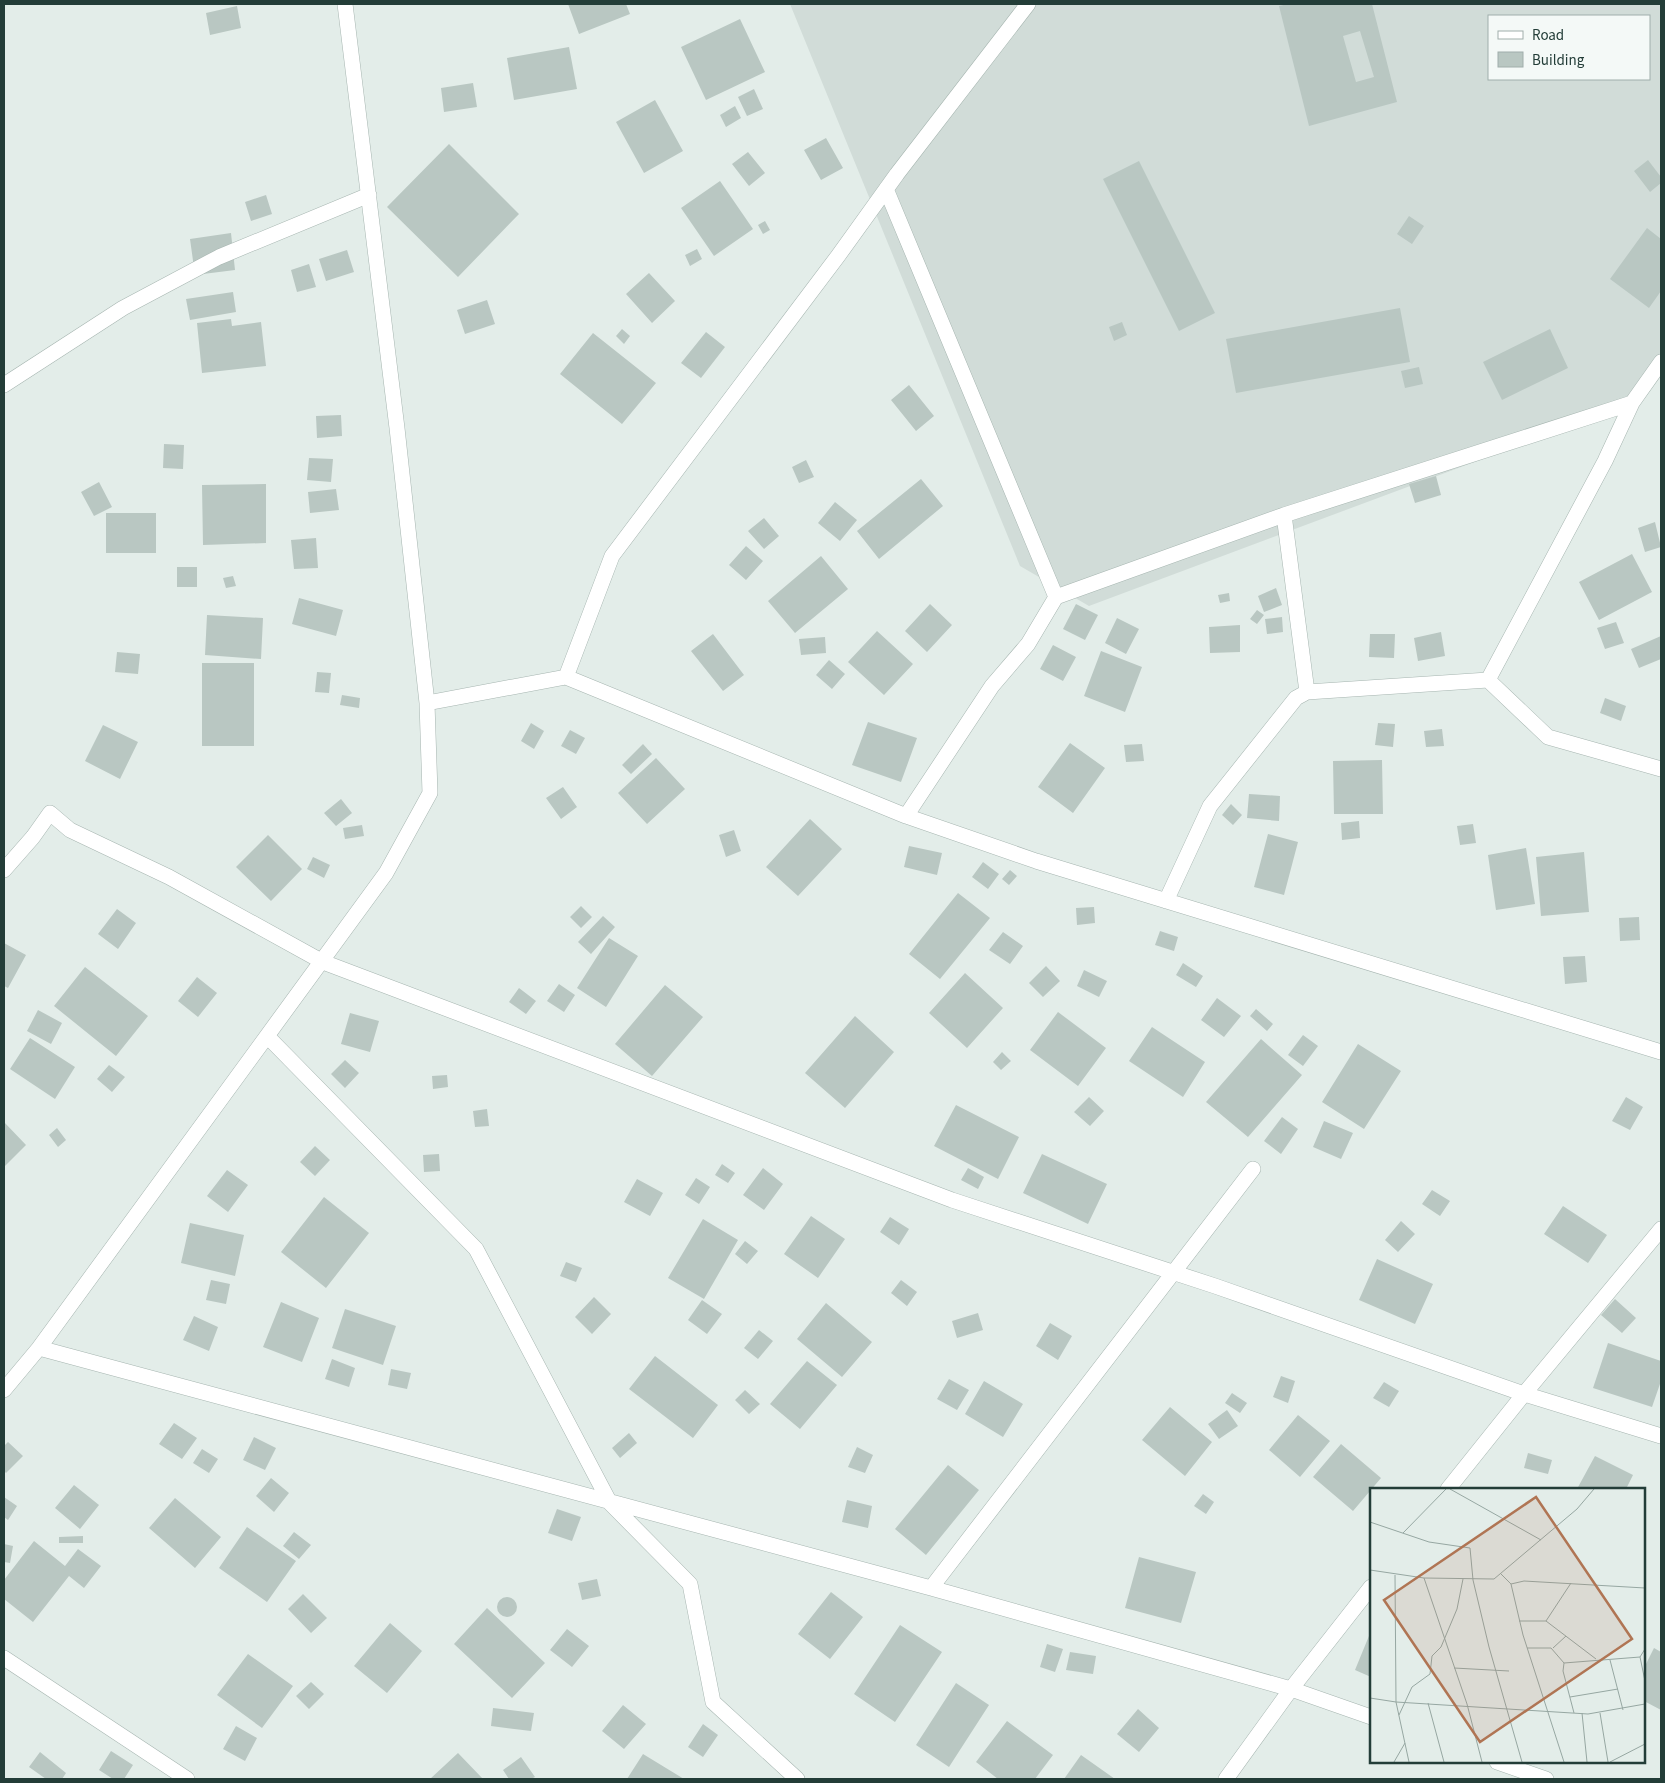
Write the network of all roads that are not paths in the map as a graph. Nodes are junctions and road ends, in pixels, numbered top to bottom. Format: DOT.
graph roads {
  1 [pos="345,4"];
  2 [pos="1028,4"];
  3 [pos="886,188"];
  4 [pos="368,195"];
  5 [pos="1661,362"];
  6 [pos="4,384"];
  7 [pos="1632,403"];
  8 [pos="1284,515"];
  9 [pos="1056,597"];
  10 [pos="566,677"];
  11 [pos="1488,680"];
  12 [pos="1307,692"];
  13 [pos="427,703"];
  14 [pos="1661,769"];
  15 [pos="906,816"];
  16 [pos="4,870"];
  17 [pos="1166,901"];
  18 [pos="323,962"];
  19 [pos="268,1037"];
  20 [pos="1661,1052"];
  21 [pos="1253,1169"];
  22 [pos="1661,1230"];
  23 [pos="1173,1273"];
  24 [pos="39,1348"];
  25 [pos="4,1390"];
  26 [pos="1524,1394"];
  27 [pos="1661,1436"];
  28 [pos="1449,1488"];
  29 [pos="610,1503"];
  30 [pos="1370,1587"];
  31 [pos="930,1588"];
  32 [pos="4,1658"];
  33 [pos="1291,1689"];
  34 [pos="1370,1717"];
  35 [pos="1500,1763"];
  36 [pos="187,1779"];
  37 [pos="797,1779"];
  38 [pos="1226,1779"];
  39 [pos="1546,1779"];
  1 -- 4 [label="street"];
  2 -- 3 [label="street"];
  3 -- 9 [label="street"];
  3 -- 10 [label="street"];
  4 -- 6 [label="street"];
  4 -- 13 [label="street"];
  5 -- 7 [label="street"];
  7 -- 8 [label="street"];
  7 -- 11 [label="street"];
  8 -- 9 [label="street"];
  8 -- 12 [label="street"];
  9 -- 15 [label="street"];
  10 -- 13 [label="street"];
  10 -- 15 [label="street"];
  11 -- 12 [label="street"];
  11 -- 14 [label="street"];
  12 -- 17 [label="street"];
  13 -- 18 [label="street"];
  15 -- 17 [label="street"];
  16 -- 18 [label="street"];
  17 -- 20 [label="street"];
  18 -- 19 [label="street"];
  18 -- 23 [label="street"];
  19 -- 24 [label="street"];
  19 -- 29 [label="street"];
  21 -- 23 [label="street"];
  22 -- 26 [label="street"];
  23 -- 26 [label="street"];
  23 -- 31 [label="street"];
  24 -- 25 [label="street"];
  24 -- 29 [label="street"];
  26 -- 27 [label="street"];
  26 -- 28 [label="street"];
  29 -- 31 [label="street"];
  29 -- 37 [label="street"];
  30 -- 33 [label="street"];
  31 -- 33 [label="street"];
  32 -- 36 [label="street"];
  33 -- 34 [label="street"];
  33 -- 38 [label="street"];
  35 -- 39 [label="street"];
}
